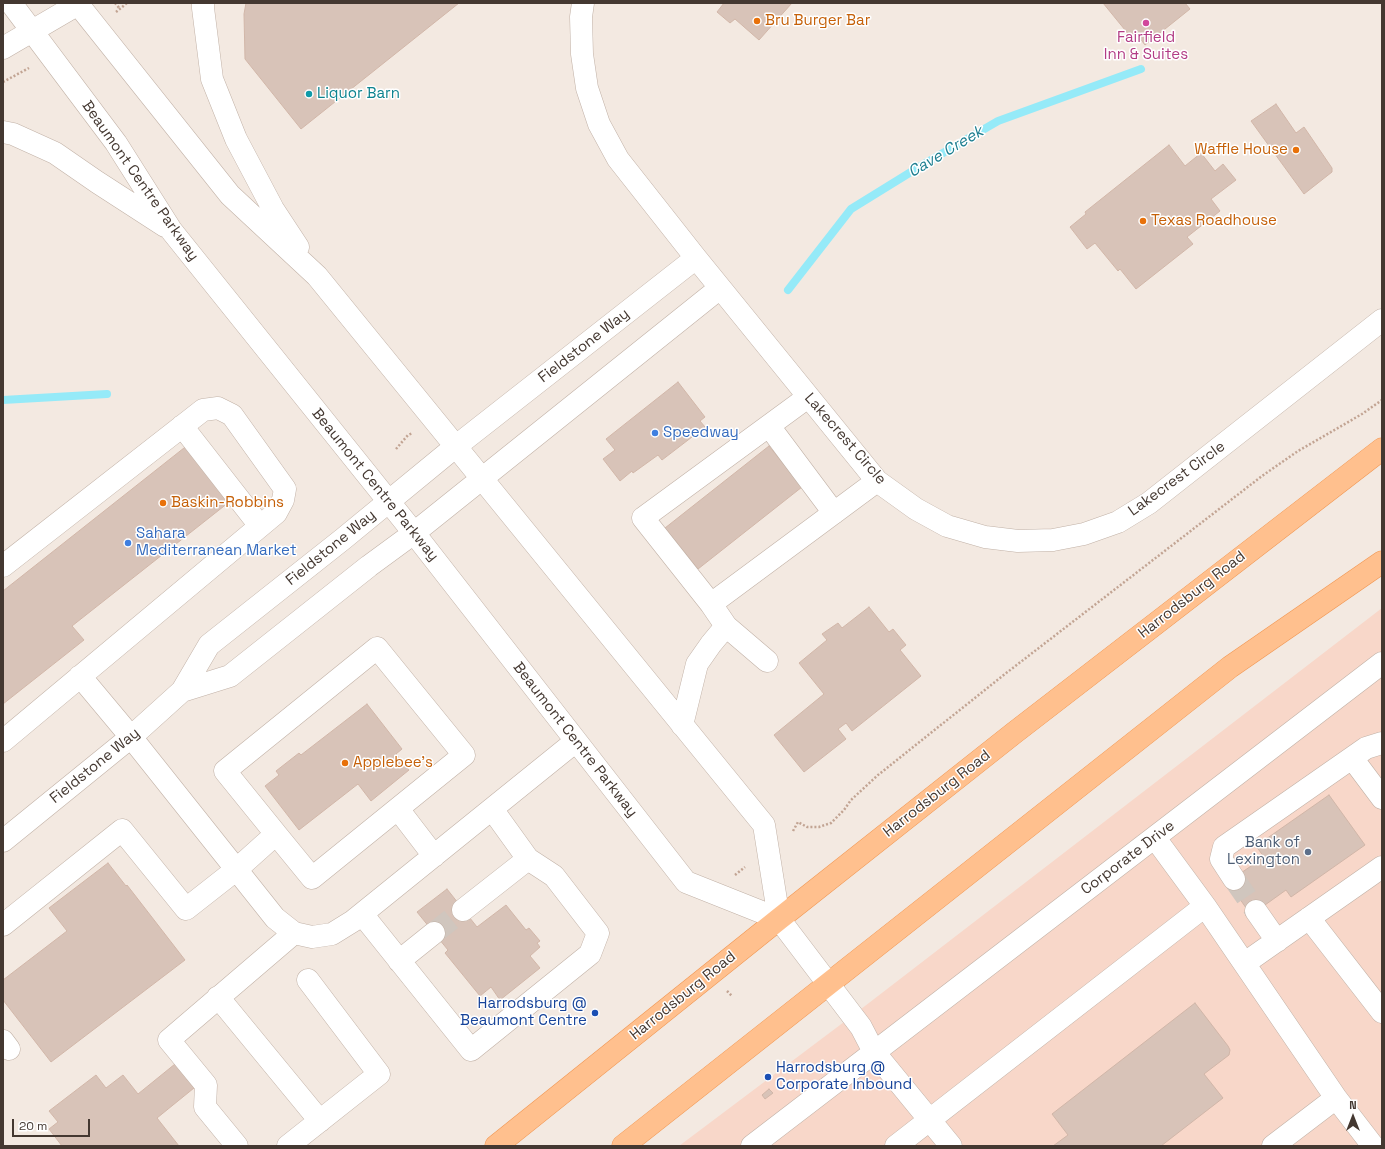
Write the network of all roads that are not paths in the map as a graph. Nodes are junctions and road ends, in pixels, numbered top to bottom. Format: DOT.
graph roads {
  1 [pos="11,3"];
  2 [pos="203,3"];
  3 [pos="583,3"];
  4 [pos="78,4"];
  5 [pos="32,32"];
  6 [pos="3,48"];
  7 [pos="3,132"];
  8 [pos="171,230"];
  9 [pos="696,258"];
  10 [pos="317,276"];
  11 [pos="720,288"];
  12 [pos="1382,320"];
  13 [pos="808,397"];
  14 [pos="182,426"];
  15 [pos="769,426"];
  16 [pos="455,447"];
  17 [pos="1382,449"];
  18 [pos="481,479"];
  19 [pos="877,481"];
  20 [pos="388,502"];
  21 [pos="834,513"];
  22 [pos="260,526"];
  23 [pos="414,534"];
  24 [pos="1382,562"];
  25 [pos="3,566"];
  26 [pos="710,604"];
  27 [pos="726,626"];
  28 [pos="767,661"];
  29 [pos="1382,663"];
  30 [pos="80,676"];
  31 [pos="182,691"];
  32 [pos="682,725"];
  33 [pos="131,737"];
  34 [pos="3,741"];
  35 [pos="576,741"];
  36 [pos="1382,743"];
  37 [pos="1352,758"];
  38 [pos="1382,798"];
  39 [pos="398,808"];
  40 [pos="492,809"];
  41 [pos="276,834"];
  42 [pos="1155,838"];
  43 [pos="3,841"];
  44 [pos="434,856"];
  45 [pos="528,859"];
  46 [pos="1382,867"];
  47 [pos="237,869"];
  48 [pos="1234,879"];
  49 [pos="1205,906"];
  50 [pos="463,910"];
  51 [pos="1256,911"];
  52 [pos="362,914"];
  53 [pos="1309,918"];
  54 [pos="779,919"];
  55 [pos="3,924"];
  56 [pos="294,932"];
  57 [pos="434,932"];
  58 [pos="1277,941"];
  59 [pos="399,961"];
  60 [pos="1245,963"];
  61 [pos="308,980"];
  62 [pos="828,983"];
  63 [pos="218,997"];
  64 [pos="1382,1012"];
  65 [pos="874,1052"];
  66 [pos="1336,1098"];
  67 [pos="930,1120"];
  68 [pos="320,1121"];
  69 [pos="237,1146"];
  70 [pos="288,1146"];
  71 [pos="496,1146"];
  72 [pos="623,1146"];
  73 [pos="752,1146"];
  74 [pos="896,1146"];
  75 [pos="951,1146"];
  76 [pos="1274,1146"];
  77 [pos="1373,1146"];
  1 -- 5 [label="street, Beaumont Centre Parkway"];
  2 -- 10 [label="street"];
  3 -- 9 [label="street, Lakecrest Circle"];
  4 -- 5 [label="street"];
  4 -- 10 [label="street"];
  5 -- 6 [label="street"];
  5 -- 8 [label="street, Beaumont Centre Parkway"];
  7 -- 8 [label="street"];
  8 -- 20 [label="street, Beaumont Centre Parkway"];
  9 -- 11 [label="street, Lakecrest Circle"];
  9 -- 16 [label="street, Fieldstone Way"];
  10 -- 16 [label="street"];
  11 -- 13 [label="street, Lakecrest Circle"];
  11 -- 18 [label="street"];
  12 -- 19 [label="street, Lakecrest Circle"];
  13 -- 15 [label="street"];
  13 -- 19 [label="street, Lakecrest Circle"];
  14 -- 22 [label="street"];
  14 -- 22 [label="street"];
  14 -- 25 [label="street"];
  15 -- 21 [label="street"];
  15 -- 26 [label="street"];
  16 -- 18 [label="street"];
  16 -- 20 [label="street, Fieldstone Way"];
  17 -- 54 [label="main road, Harrodsburg Road"];
  18 -- 23 [label="street"];
  18 -- 32 [label="street"];
  19 -- 21 [label="street"];
  20 -- 23 [label="street, Beaumont Centre Parkway"];
  20 -- 31 [label="street, Fieldstone Way"];
  21 -- 26 [label="street"];
  22 -- 30 [label="street"];
  23 -- 31 [label="street"];
  23 -- 35 [label="street, Beaumont Centre Parkway"];
  24 -- 62 [label="main road"];
  26 -- 27 [label="street"];
  27 -- 28 [label="street"];
  27 -- 32 [label="street"];
  29 -- 42 [label="street, Corporate Drive"];
  30 -- 33 [label="street"];
  30 -- 34 [label="street"];
  31 -- 33 [label="street, Fieldstone Way"];
  32 -- 54 [label="street"];
  33 -- 43 [label="street, Fieldstone Way"];
  33 -- 47 [label="street"];
  35 -- 40 [label="street"];
  35 -- 54 [label="street, Beaumont Centre Parkway"];
  36 -- 37 [label="street"];
  37 -- 38 [label="street"];
  37 -- 48 [label="street"];
  39 -- 41 [label="street"];
  39 -- 41 [label="street"];
  39 -- 44 [label="street"];
  40 -- 44 [label="street"];
  40 -- 45 [label="street"];
  41 -- 47 [label="street"];
  42 -- 49 [label="street"];
  42 -- 65 [label="street, Corporate Drive"];
  44 -- 52 [label="street"];
  45 -- 50 [label="street"];
  45 -- 59 [label="street"];
  46 -- 53 [label="street"];
  47 -- 55 [label="street"];
  47 -- 56 [label="street"];
  49 -- 60 [label="street"];
  49 -- 67 [label="street"];
  51 -- 58 [label="street"];
  52 -- 56 [label="street"];
  52 -- 59 [label="street"];
  53 -- 58 [label="street"];
  53 -- 64 [label="street"];
  54 -- 62 [label="street"];
  54 -- 71 [label="main road, Harrodsburg Road"];
  56 -- 63 [label="street"];
  57 -- 59 [label="street"];
  58 -- 60 [label="street"];
  60 -- 66 [label="street"];
  61 -- 68 [label="street"];
  62 -- 65 [label="street"];
  62 -- 72 [label="main road"];
  63 -- 68 [label="street"];
  63 -- 69 [label="street"];
  65 -- 67 [label="street"];
  65 -- 73 [label="street, Corporate Drive"];
  66 -- 76 [label="street"];
  66 -- 77 [label="street"];
  67 -- 74 [label="street"];
  67 -- 75 [label="street"];
  68 -- 70 [label="street"];
}
